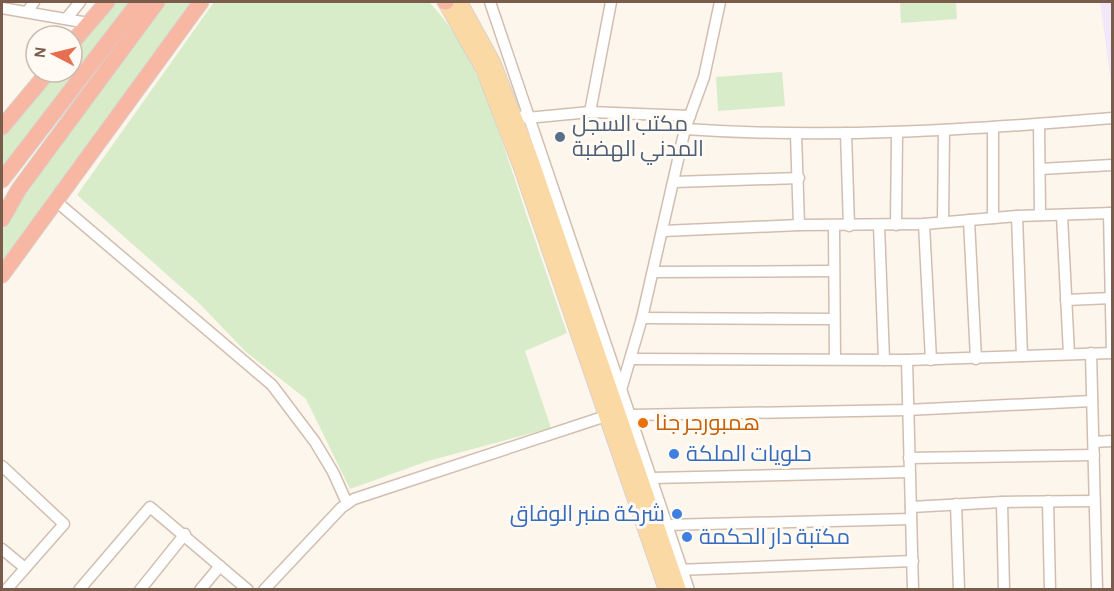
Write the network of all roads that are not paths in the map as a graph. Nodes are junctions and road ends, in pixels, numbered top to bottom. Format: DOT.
graph roads {
  1 [pos="34,2"];
  2 [pos="80,2"];
  3 [pos="107,2"];
  4 [pos="139,2"];
  5 [pos="201,2"];
  6 [pos="449,2"];
  7 [pos="490,2"];
  8 [pos="611,2"];
  9 [pos="720,2"];
  10 [pos="156,3"];
  11 [pos="2,8"];
  12 [pos="27,12"];
  13 [pos="66,19"];
  14 [pos="88,23"];
  15 [pos="84,28"];
  16 [pos="38,84"];
  17 [pos="512,110"];
  18 [pos="590,112"];
  19 [pos="690,116"];
  20 [pos="527,118"];
  21 [pos="1113,118"];
  22 [pos="1039,124"];
  23 [pos="2,127"];
  24 [pos="993,127"];
  25 [pos="685,129"];
  26 [pos="944,130"];
  27 [pos="796,134"];
  28 [pos="846,134"];
  29 [pos="897,134"];
  30 [pos="527,165"];
  31 [pos="1113,165"];
  32 [pos="1040,170"];
  33 [pos="799,178"];
  34 [pos="2,180"];
  35 [pos="674,182"];
  36 [pos="57,202"];
  37 [pos="1111,213"];
  38 [pos="1017,216"];
  39 [pos="1040,216"];
  40 [pos="1062,216"];
  41 [pos="2,219"];
  42 [pos="993,219"];
  43 [pos="969,220"];
  44 [pos="943,222"];
  45 [pos="924,224"];
  46 [pos="799,225"];
  47 [pos="879,225"];
  48 [pos="896,225"];
  49 [pos="834,226"];
  50 [pos="849,226"];
  51 [pos="663,231"];
  52 [pos="1112,258"];
  53 [pos="653,272"];
  54 [pos="833,272"];
  55 [pos="2,275"];
  56 [pos="1112,298"];
  57 [pos="1066,300"];
  58 [pos="1112,309"];
  59 [pos="642,318"];
  60 [pos="834,320"];
  61 [pos="1090,353"];
  62 [pos="1112,353"];
  63 [pos="1069,354"];
  64 [pos="1022,356"];
  65 [pos="632,359"];
  66 [pos="835,359"];
  67 [pos="976,359"];
  68 [pos="884,360"];
  69 [pos="907,360"];
  70 [pos="931,360"];
  71 [pos="617,392"];
  72 [pos="1092,401"];
  73 [pos="907,410"];
  74 [pos="631,415"];
  75 [pos="606,416"];
  76 [pos="1113,441"];
  77 [pos="1094,442"];
  78 [pos="1094,455"];
  79 [pos="909,458"];
  80 [pos="2,466"];
  81 [pos="909,472"];
  82 [pos="652,478"];
  83 [pos="1048,501"];
  84 [pos="1094,501"];
  85 [pos="1002,502"];
  86 [pos="347,503"];
  87 [pos="956,504"];
  88 [pos="911,507"];
  89 [pos="911,519"];
  90 [pos="666,525"];
  91 [pos="185,534"];
  92 [pos="2,549"];
  93 [pos="913,561"];
  94 [pos="220,566"];
  95 [pos="25,568"];
  96 [pos="677,569"];
  97 [pos="6,590"];
  98 [pos="79,590"];
  99 [pos="140,590"];
  100 [pos="200,590"];
  101 [pos="248,590"];
  102 [pos="264,590"];
  103 [pos="666,590"];
  104 [pos="679,590"];
  105 [pos="689,590"];
  106 [pos="913,590"];
  107 [pos="959,590"];
  108 [pos="1004,590"];
  109 [pos="1050,590"];
  110 [pos="1097,590"];
  1 -- 12 [label="street"];
  2 -- 13 [label="street"];
  3 -- 14 [label="highway"];
  4 -- 34 [label="highway"];
  5 -- 36 [label="highway"];
  6 -- 17 [label="main road"];
  6 -- 30 [label="main road"];
  7 -- 20 [label="street"];
  8 -- 18 [label="street"];
  9 -- 19 [label="street"];
  10 -- 41 [label="highway"];
  11 -- 12 [label="street"];
  12 -- 13 [label="street"];
  13 -- 14 [label="street"];
  14 -- 15 [label="highway"];
  16 -- 23 [label="highway"];
  17 -- 20 [label="street"];
  17 -- 30 [label="main road"];
  18 -- 19 [label="street"];
  18 -- 20 [label="street"];
  19 -- 25 [label="street"];
  20 -- 71 [label="street"];
  21 -- 22 [label="street"];
  22 -- 24 [label="street"];
  22 -- 32 [label="street"];
  24 -- 26 [label="street"];
  24 -- 42 [label="street"];
  25 -- 27 [label="street"];
  25 -- 35 [label="street"];
  26 -- 29 [label="street"];
  26 -- 44 [label="street"];
  27 -- 28 [label="street"];
  27 -- 33 [label="street"];
  28 -- 29 [label="street"];
  28 -- 50 [label="street"];
  29 -- 48 [label="street"];
  30 -- 71 [label="main road"];
  30 -- 75 [label="main road"];
  31 -- 32 [label="street"];
  32 -- 39 [label="street"];
  33 -- 35 [label="street"];
  33 -- 46 [label="street"];
  35 -- 51 [label="street"];
  36 -- 55 [label="highway"];
  36 -- 86 [label="street"];
  37 -- 40 [label="street"];
  37 -- 52 [label="street"];
  38 -- 39 [label="street"];
  38 -- 42 [label="street"];
  38 -- 64 [label="street"];
  39 -- 40 [label="street"];
  40 -- 57 [label="street"];
  42 -- 43 [label="street"];
  43 -- 44 [label="street"];
  43 -- 67 [label="street"];
  44 -- 45 [label="street"];
  45 -- 48 [label="street"];
  45 -- 70 [label="street"];
  46 -- 49 [label="street"];
  46 -- 51 [label="street"];
  47 -- 48 [label="street"];
  47 -- 50 [label="street"];
  47 -- 68 [label="street"];
  49 -- 50 [label="street"];
  49 -- 54 [label="street"];
  51 -- 53 [label="street"];
  52 -- 56 [label="street"];
  53 -- 54 [label="street"];
  53 -- 59 [label="street"];
  54 -- 60 [label="street"];
  56 -- 57 [label="street"];
  56 -- 58 [label="street"];
  57 -- 63 [label="street"];
  58 -- 62 [label="street"];
  59 -- 60 [label="street"];
  59 -- 65 [label="street"];
  60 -- 66 [label="street"];
  61 -- 62 [label="street"];
  61 -- 63 [label="street"];
  61 -- 72 [label="street"];
  63 -- 64 [label="street"];
  64 -- 67 [label="street"];
  65 -- 66 [label="street"];
  65 -- 71 [label="street"];
  66 -- 68 [label="street"];
  67 -- 70 [label="street"];
  68 -- 69 [label="street"];
  69 -- 70 [label="street"];
  69 -- 73 [label="street"];
  71 -- 74 [label="street"];
  71 -- 96 [label="main road"];
  72 -- 73 [label="street"];
  72 -- 77 [label="street"];
  73 -- 74 [label="street"];
  73 -- 79 [label="street"];
  74 -- 82 [label="street"];
  75 -- 86 [label="street"];
  75 -- 103 [label="main road"];
  76 -- 77 [label="street"];
  77 -- 78 [label="street"];
  78 -- 79 [label="street"];
  78 -- 84 [label="street"];
  79 -- 81 [label="street"];
  80 -- 95 [label="street"];
  81 -- 82 [label="street"];
  81 -- 88 [label="street"];
  82 -- 90 [label="street"];
  83 -- 84 [label="street"];
  83 -- 85 [label="street"];
  83 -- 109 [label="street"];
  84 -- 110 [label="street"];
  85 -- 87 [label="street"];
  85 -- 108 [label="street"];
  86 -- 102 [label="street"];
  87 -- 88 [label="street"];
  87 -- 107 [label="street"];
  88 -- 89 [label="street"];
  89 -- 90 [label="street"];
  89 -- 93 [label="street"];
  90 -- 96 [label="street"];
  91 -- 94 [label="street"];
  91 -- 98 [label="street"];
  91 -- 99 [label="street"];
  92 -- 95 [label="street"];
  93 -- 96 [label="street"];
  93 -- 106 [label="street"];
  94 -- 100 [label="street"];
  94 -- 101 [label="street"];
  95 -- 97 [label="street"];
  96 -- 104 [label="main road"];
  96 -- 105 [label="street"];
}
